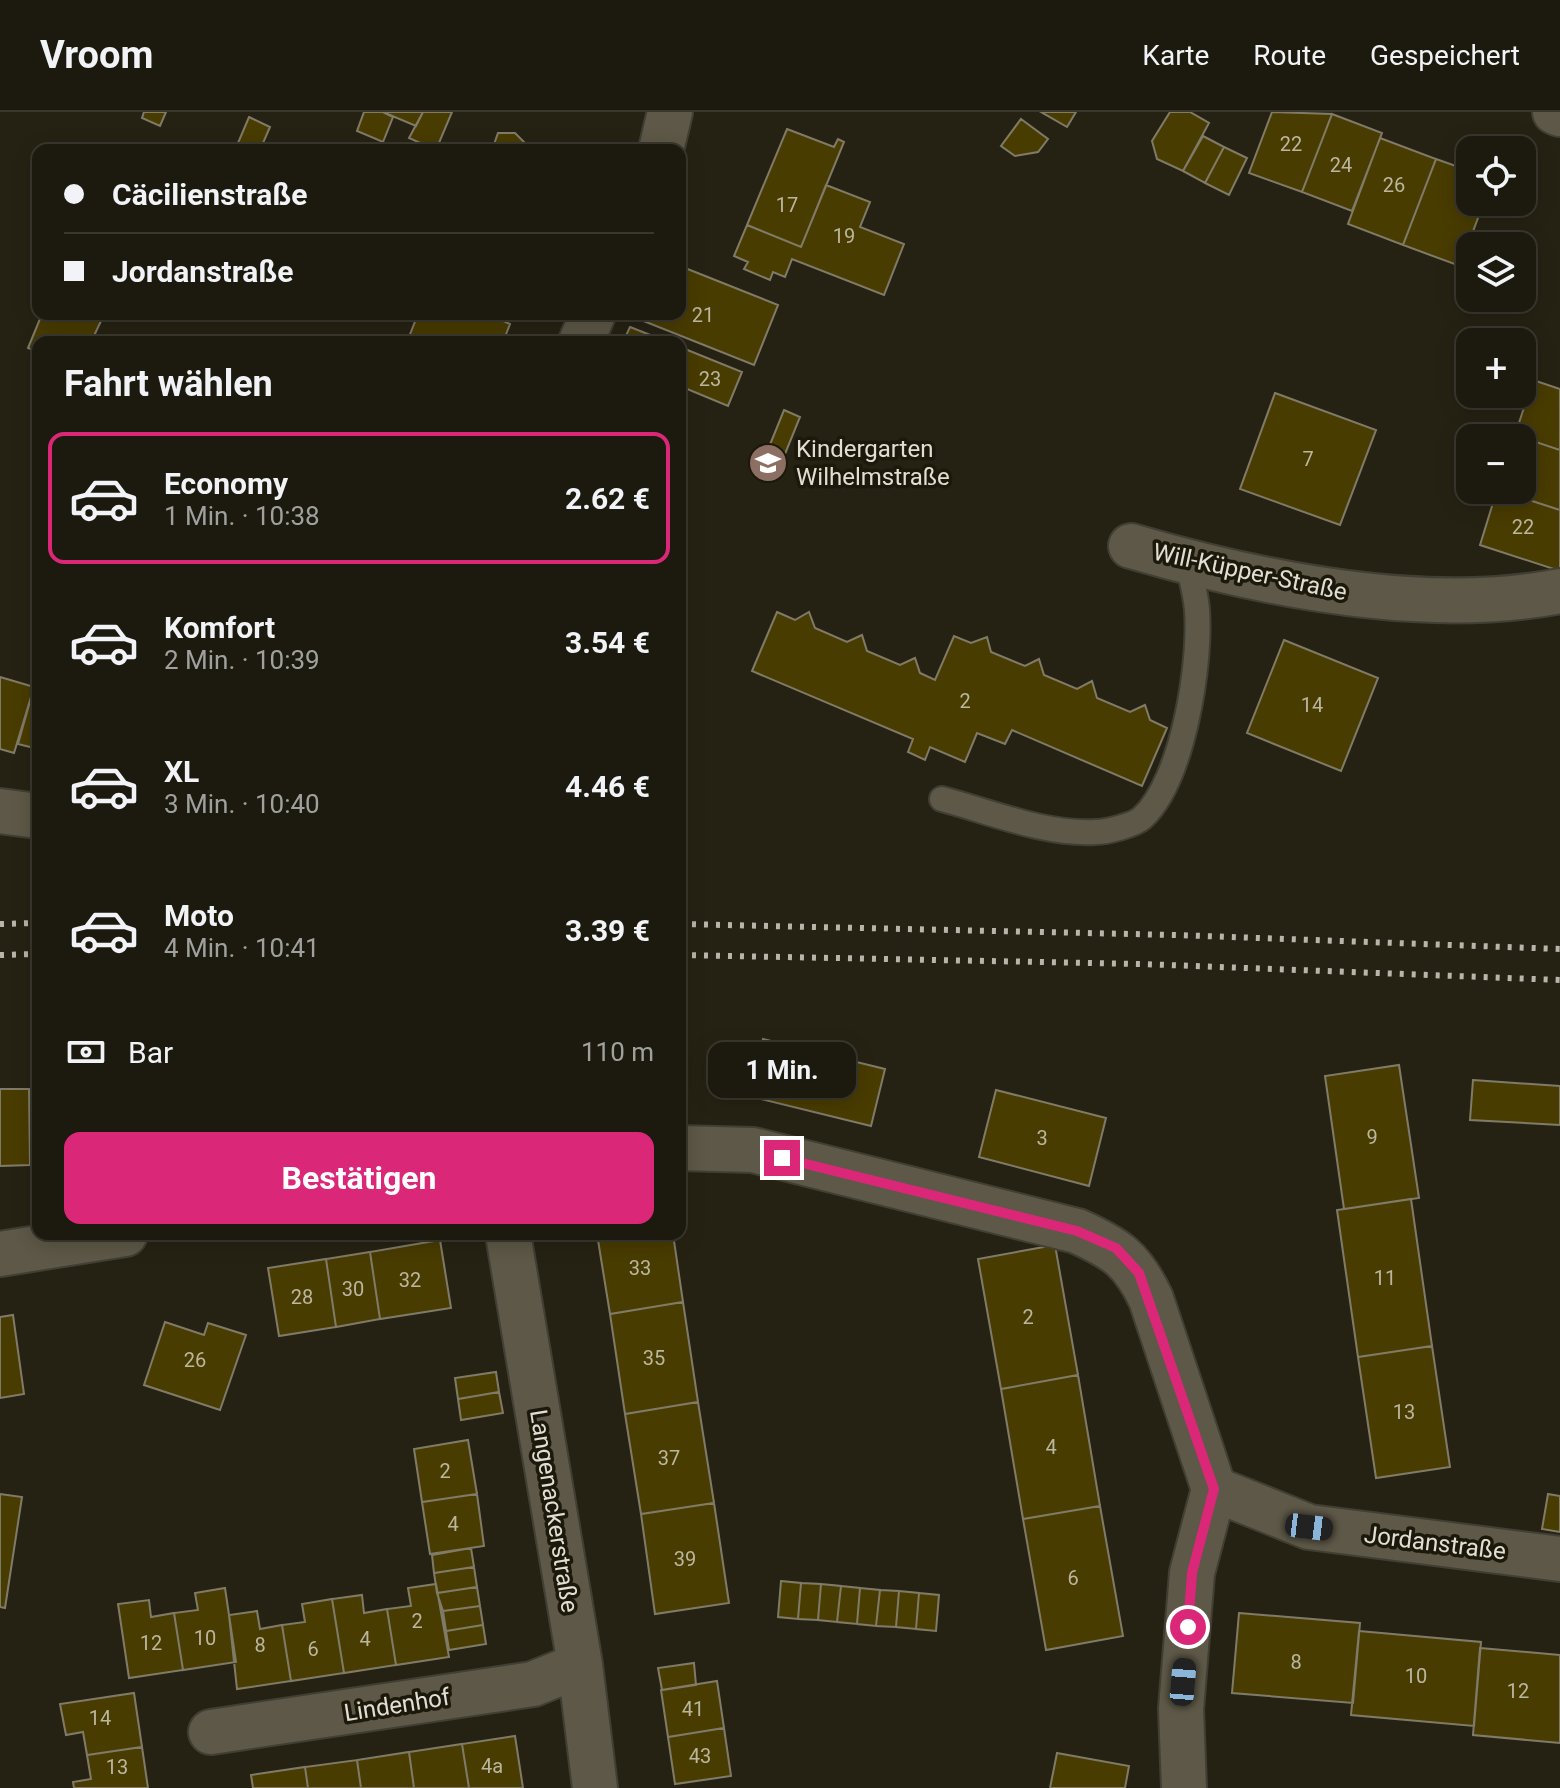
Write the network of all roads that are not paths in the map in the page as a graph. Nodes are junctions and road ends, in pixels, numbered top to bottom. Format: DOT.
graph roads {
  1 [pos="670,112"];
  2 [pos="662,144"];
  3 [pos="1131,546"];
  4 [pos="1188,563"];
  5 [pos="1560,591"];
  6 [pos="942,799"];
  7 [pos="0,811"];
  8 [pos="32,815"];
  9 [pos="686,1148"];
  10 [pos="88,1240"];
  11 [pos="509,1240"];
  12 [pos="0,1254"];
  13 [pos="1214,1489"];
  14 [pos="1560,1559"];
  15 [pos="580,1665"];
  16 [pos="211,1732"];
  17 [pos="595,1788"];
  18 [pos="1184,1788"];
  1 -- 2 [label="street"];
  3 -- 4 [label="street, Will-Küpper-Straße"];
  4 -- 5 [label="street, Will-Küpper-Straße"];
  4 -- 6 [label="lane"];
  7 -- 8 [label="street"];
  9 -- 13 [label="street"];
  10 -- 12 [label="street"];
  11 -- 15 [label="street, Langenackerstraße"];
  13 -- 14 [label="street, Jordanstraße"];
  13 -- 18 [label="street"];
  15 -- 16 [label="street, Lindenhof"];
  15 -- 17 [label="street, Langenackerstraße"];
}
